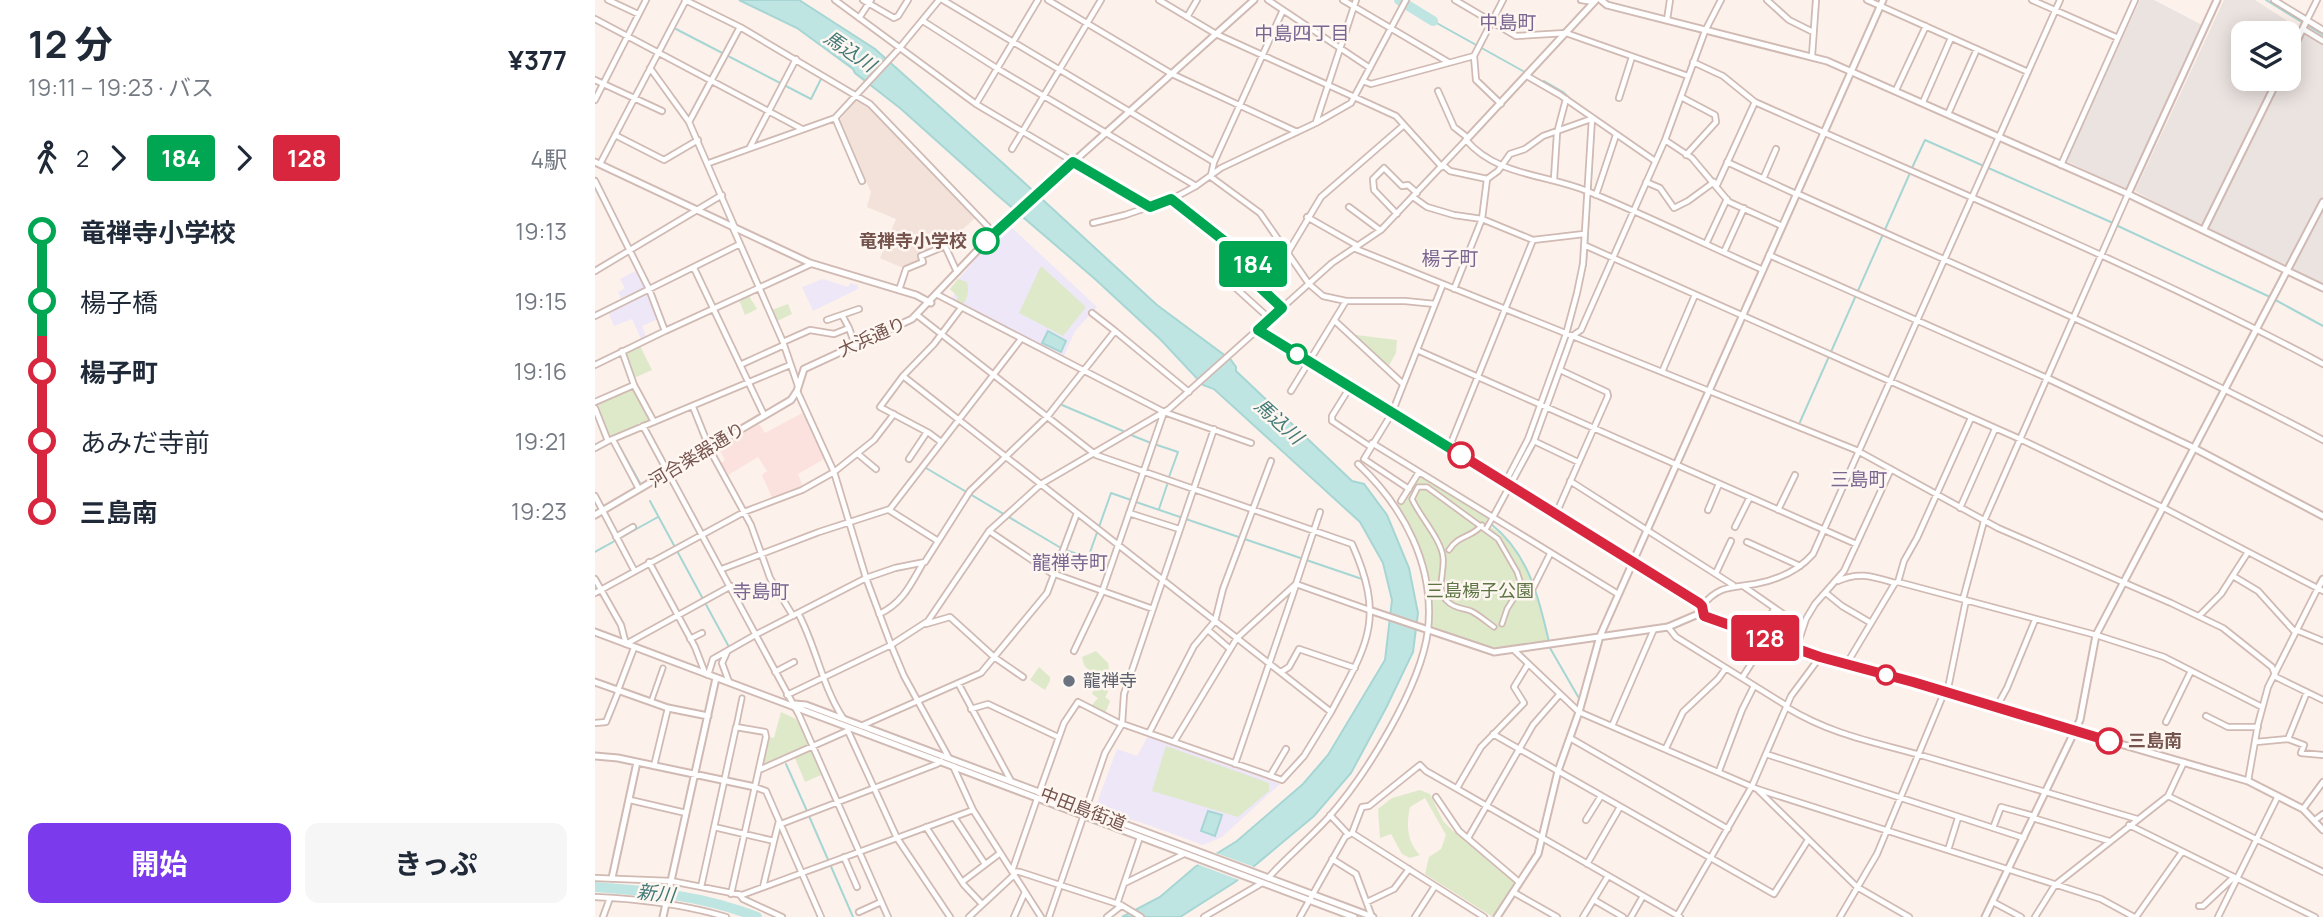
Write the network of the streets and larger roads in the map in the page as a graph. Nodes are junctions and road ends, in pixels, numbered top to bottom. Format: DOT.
graph roads {
  1 [pos="608,0"];
  2 [pos="646,0"];
  3 [pos="685,0"];
  4 [pos="835,0"];
  5 [pos="908,0"];
  6 [pos="941,0"];
  7 [pos="1038,0"];
  8 [pos="1048,0"];
  9 [pos="1101,0"];
  10 [pos="1159,0"];
  11 [pos="1197,0"];
  12 [pos="1254,0"];
  13 [pos="1268,0"];
  14 [pos="1343,0"];
  15 [pos="1356,0"];
  16 [pos="1406,0"];
  17 [pos="1455,0"];
  18 [pos="1503,0"];
  19 [pos="1581,0"];
  20 [pos="1670,0"];
  21 [pos="1721,0"];
  22 [pos="1767,0"];
  23 [pos="1817,0"];
  24 [pos="1867,0"];
  25 [pos="2032,0"];
  26 [pos="2060,0"];
  27 [pos="2135,0"];
  28 [pos="2217,0"];
  29 [pos="2274,0"];
  30 [pos="2317,0"];
  31 [pos="867,1"];
  32 [pos="1597,1"];
  33 [pos="1881,3"];
  34 [pos="1354,6"];
  35 [pos="1283,10"];
  36 [pos="2056,11"];
  37 [pos="638,14"];
  38 [pos="1187,16"];
  39 [pos="859,18"];
  40 [pos="595,19"];
  41 [pos="1667,20"];
  42 [pos="2307,20"];
  43 [pos="923,21"];
  44 [pos="1087,23"];
  45 [pos="1493,23"];
  46 [pos="1926,26"];
  47 [pos="740,27"];
  48 [pos="1391,29"];
  49 [pos="2303,29"];
  50 [pos="2323,30"];
  51 [pos="1705,31"];
  52 [pos="1813,32"];
  53 [pos="1566,33"];
  54 [pos="2301,33"];
  55 [pos="1216,34"];
  56 [pos="627,36"];
  57 [pos="1951,37"];
  58 [pos="2117,38"];
  59 [pos="1014,41"];
  60 [pos="2323,41"];
  61 [pos="898,49"];
  62 [pos="1340,49"];
  63 [pos="1977,49"];
  64 [pos="658,52"];
  65 [pos="1263,55"];
  66 [pos="1474,56"];
  67 [pos="1632,57"];
  68 [pos="1812,57"];
  69 [pos="796,59"];
  70 [pos="1693,62"];
  71 [pos="1449,63"];
  72 [pos="650,68"];
  73 [pos="1370,68"];
  74 [pos="998,69"];
  75 [pos="1059,70"];
  76 [pos="1850,71"];
  77 [pos="2028,72"];
  78 [pos="1171,74"];
  79 [pos="1527,76"];
  80 [pos="1688,76"];
  81 [pos="595,80"];
  82 [pos="711,80"];
  83 [pos="1363,81"];
  84 [pos="603,83"];
  85 [pos="1328,85"];
  86 [pos="1896,90"];
  87 [pos="1438,91"];
  88 [pos="2272,91"];
  89 [pos="857,95"];
  90 [pos="1044,95"];
  91 [pos="1355,97"];
  92 [pos="1681,97"];
  93 [pos="634,98"];
  94 [pos="1619,98"];
  95 [pos="1566,99"];
  96 [pos="595,100"];
  97 [pos="1755,102"];
  98 [pos="1923,102"];
  99 [pos="976,104"];
  100 [pos="1501,104"];
  101 [pos="1240,105"];
  102 [pos="662,111"];
  103 [pos="768,111"];
  104 [pos="1129,112"];
  105 [pos="1948,114"];
  106 [pos="835,117"];
  107 [pos="1592,118"];
  108 [pos="689,122"];
  109 [pos="1316,123"];
  110 [pos="1404,125"];
  111 [pos="802,129"];
  112 [pos="1022,131"];
  113 [pos="1106,132"];
  114 [pos="1298,132"];
  115 [pos="1557,132"];
  116 [pos="1823,132"];
  117 [pos="615,135"];
  118 [pos="1616,135"];
  119 [pos="1999,137"];
  120 [pos="1467,139"];
  121 [pos="698,140"];
  122 [pos="1665,141"];
  123 [pos="749,148"];
  124 [pos="1012,149"];
  125 [pos="1776,149"];
  126 [pos="1686,155"];
  127 [pos="1655,161"];
  128 [pos="1073,162"];
  129 [pos="1214,162"];
  130 [pos="1727,162"];
  131 [pos="597,163"];
  132 [pos="709,163"];
  133 [pos="2061,165"];
  134 [pos="1443,166"];
  135 [pos="1501,167"];
  136 [pos="1210,176"];
  137 [pos="1763,178"];
  138 [pos="1487,179"];
  139 [pos="1553,179"];
  140 [pos="595,181"];
  141 [pos="862,181"];
  142 [pos="1646,182"];
  143 [pos="1715,183"];
  144 [pos="1196,186"];
  145 [pos="1586,190"];
  146 [pos="1796,193"];
  147 [pos="2128,194"];
  148 [pos="722,195"];
  149 [pos="1415,195"];
  150 [pos="1596,195"];
  151 [pos="1972,198"];
  152 [pos="1171,199"];
  153 [pos="1727,199"];
  154 [pos="2323,202"];
  155 [pos="1150,207"];
  156 [pos="1349,207"];
  157 [pos="1744,208"];
  158 [pos="697,210"];
  159 [pos="1633,212"];
  160 [pos="1397,214"];
  161 [pos="1307,217"];
  162 [pos="1482,219"];
  163 [pos="1093,223"];
  164 [pos="1782,226"];
  165 [pos="734,228"];
  166 [pos="2204,229"];
  167 [pos="1381,230"];
  168 [pos="994,233"];
  169 [pos="1584,234"];
  170 [pos="1533,240"];
  171 [pos="740,244"];
  172 [pos="1706,244"];
  173 [pos="1584,245"];
  174 [pos="1357,248"];
  175 [pos="630,250"];
  176 [pos="1724,252"];
  177 [pos="1287,254"];
  178 [pos="1769,255"];
  179 [pos="2101,256"];
  180 [pos="1613,259"];
  181 [pos="1945,260"];
  182 [pos="811,264"];
  183 [pos="694,268"];
  184 [pos="2288,269"];
  185 [pos="1763,270"];
  186 [pos="595,271"];
  187 [pos="957,273"];
  188 [pos="1227,280"];
  189 [pos="1309,284"];
  190 [pos="1443,284"];
  191 [pos="759,288"];
  192 [pos="2323,288"];
  193 [pos="649,289"];
  194 [pos="899,289"];
  195 [pos="1454,289"];
  196 [pos="937,295"];
  197 [pos="1695,295"];
  198 [pos="1346,301"];
  199 [pos="931,303"];
  200 [pos="1435,304"];
  201 [pos="961,308"];
  202 [pos="1282,308"];
  203 [pos="713,309"];
  204 [pos="859,309"];
  205 [pos="1505,309"];
  206 [pos="1092,313"];
  207 [pos="842,315"];
  208 [pos="917,315"];
  209 [pos="595,316"];
  210 [pos="1742,316"];
  211 [pos="2074,317"];
  212 [pos="1270,319"];
  213 [pos="827,320"];
  214 [pos="1335,321"];
  215 [pos="1917,321"];
  216 [pos="849,328"];
  217 [pos="2257,329"];
  218 [pos="1258,330"];
  219 [pos="666,331"];
  220 [pos="1115,331"];
  221 [pos="941,334"];
  222 [pos="1569,335"];
  223 [pos="1021,339"];
  224 [pos="784,344"];
  225 [pos="855,345"];
  226 [pos="1417,350"];
  227 [pos="622,351"];
  228 [pos="1309,361"];
  229 [pos="2323,364"];
  230 [pos="595,365"];
  231 [pos="740,365"];
  232 [pos="790,365"];
  233 [pos="1560,370"];
  234 [pos="1085,372"];
  235 [pos="1662,372"];
  236 [pos="994,375"];
  237 [pos="903,376"];
  238 [pos="1479,376"];
  239 [pos="2047,379"];
  240 [pos="749,382"];
  241 [pos="1890,382"];
  242 [pos="634,384"];
  243 [pos="1403,384"];
  244 [pos="1350,387"];
  245 [pos="2226,388"];
  246 [pos="797,389"];
  247 [pos="1191,390"];
  248 [pos="1291,391"];
  249 [pos="1709,391"];
  250 [pos="595,405"];
  251 [pos="1543,405"];
  252 [pos="693,407"];
  253 [pos="1164,412"];
  254 [pos="1392,413"];
  255 [pos="894,414"];
  256 [pos="764,415"];
  257 [pos="1047,417"];
  258 [pos="1971,418"];
  259 [pos="960,420"];
  260 [pos="654,422"];
  261 [pos="643,426"];
  262 [pos="1594,427"];
  263 [pos="1214,429"];
  264 [pos="1996,429"];
  265 [pos="927,432"];
  266 [pos="2020,439"];
  267 [pos="611,440"];
  268 [pos="2323,440"];
  269 [pos="1534,441"];
  270 [pos="941,442"];
  271 [pos="1251,443"];
  272 [pos="1372,445"];
  273 [pos="595,448"];
  274 [pos="1449,448"];
  275 [pos="2194,448"];
  276 [pos="709,449"];
  277 [pos="1859,451"];
  278 [pos="1093,453"];
  279 [pos="858,454"];
  280 [pos="1005,457"];
  281 [pos="909,458"];
  282 [pos="1271,461"];
  283 [pos="1579,462"];
  284 [pos="1358,464"];
  285 [pos="1676,464"];
  286 [pos="876,469"];
  287 [pos="1891,469"];
  288 [pos="669,472"];
  289 [pos="834,472"];
  290 [pos="1143,472"];
  291 [pos="1419,472"];
  292 [pos="1794,475"];
  293 [pos="1570,481"];
  294 [pos="1041,484"];
  295 [pos="1507,484"];
  296 [pos="1719,484"];
  297 [pos="639,489"];
  298 [pos="1193,489"];
  299 [pos="1412,490"];
  300 [pos="1937,495"];
  301 [pos="595,496"];
  302 [pos="1750,497"];
  303 [pos="1401,501"];
  304 [pos="2162,507"];
  305 [pos="1960,508"];
  306 [pos="888,509"];
  307 [pos="603,510"];
  308 [pos="1254,510"];
  309 [pos="1707,510"];
  310 [pos="1778,510"];
  311 [pos="744,512"];
  312 [pos="1320,512"];
  313 [pos="1077,513"];
  314 [pos="1129,513"];
  315 [pos="1556,514"];
  316 [pos="595,515"];
  317 [pos="2323,516"];
  318 [pos="1493,517"];
  319 [pos="1984,521"];
  320 [pos="850,522"];
  321 [pos="633,527"];
  322 [pos="1484,527"];
  323 [pos="1735,527"];
  324 [pos="1179,529"];
  325 [pos="1647,530"];
  326 [pos="1824,530"];
  327 [pos="989,531"];
  328 [pos="1313,531"];
  329 [pos="702,534"];
  330 [pos="617,538"];
  331 [pos="938,541"];
  332 [pos="1731,541"];
  333 [pos="1747,542"];
  334 [pos="1856,544"];
  335 [pos="1118,545"];
  336 [pos="1449,550"];
  337 [pos="2248,552"];
  338 [pos="762,554"];
  339 [pos="1550,554"];
  340 [pos="649,562"];
  341 [pos="923,563"];
  342 [pos="1632,563"];
  343 [pos="1800,566"];
  344 [pos="722,569"];
  345 [pos="634,570"];
  346 [pos="1716,573"];
  347 [pos="1054,575"];
  348 [pos="2233,576"];
  349 [pos="866,578"];
  350 [pos="595,579"];
  351 [pos="2323,579"];
  352 [pos="1162,580"];
  353 [pos="1837,582"];
  354 [pos="1896,582"];
  355 [pos="2123,582"];
  356 [pos="1296,584"];
  357 [pos="1743,585"];
  358 [pos="731,586"];
  359 [pos="1734,586"];
  360 [pos="601,589"];
  361 [pos="2320,590"];
  362 [pos="1102,592"];
  363 [pos="595,593"];
  364 [pos="1826,593"];
  365 [pos="1530,594"];
  366 [pos="1618,594"];
  367 [pos="1964,599"];
  368 [pos="1702,606"];
  369 [pos="1153,608"];
  370 [pos="1774,609"];
  371 [pos="1374,612"];
  372 [pos="795,614"];
  373 [pos="879,614"];
  374 [pos="677,615"];
  375 [pos="1704,616"];
  376 [pos="2199,616"];
  377 [pos="2035,620"];
  378 [pos="1215,621"];
  379 [pos="1871,623"];
  380 [pos="1502,624"];
  381 [pos="922,626"];
  382 [pos="1668,626"];
  383 [pos="1494,627"];
  384 [pos="1802,627"];
  385 [pos="1654,629"];
  386 [pos="1208,630"];
  387 [pos="1426,631"];
  388 [pos="2295,631"];
  389 [pos="595,632"];
  390 [pos="702,633"];
  391 [pos="757,634"];
  392 [pos="2096,635"];
  393 [pos="1600,636"];
  394 [pos="1237,638"];
  395 [pos="690,639"];
  396 [pos="1769,639"];
  397 [pos="2323,641"];
  398 [pos="626,644"];
  399 [pos="891,645"];
  400 [pos="634,648"];
  401 [pos="1230,649"];
  402 [pos="1796,649"];
  403 [pos="727,651"];
  404 [pos="1074,651"];
  405 [pos="1515,651"];
  406 [pos="994,657"];
  407 [pos="1820,657"];
  408 [pos="794,662"];
  409 [pos="1268,663"];
  410 [pos="1528,664"];
  411 [pos="1846,665"];
  412 [pos="663,668"];
  413 [pos="1355,668"];
  414 [pos="1726,668"];
  415 [pos="2191,671"];
  416 [pos="775,672"];
  417 [pos="1281,672"];
  418 [pos="2274,672"];
  419 [pos="707,674"];
  420 [pos="1023,677"];
  421 [pos="716,678"];
  422 [pos="824,678"];
  423 [pos="1742,678"];
  424 [pos="595,682"];
  425 [pos="729,682"];
  426 [pos="958,683"];
  427 [pos="1754,686"];
  428 [pos="618,690"];
  429 [pos="1945,692"];
  430 [pos="2307,692"];
  431 [pos="1560,694"];
  432 [pos="787,695"];
  433 [pos="742,698"];
  434 [pos="2323,700"];
  435 [pos="917,701"];
  436 [pos="651,702"];
  437 [pos="792,704"];
  438 [pos="1786,706"];
  439 [pos="2262,707"];
  440 [pos="668,708"];
  441 [pos="1996,708"];
  442 [pos="971,709"];
  443 [pos="1331,712"];
  444 [pos="1579,712"];
  445 [pos="708,716"];
  446 [pos="2206,716"];
  447 [pos="844,719"];
  448 [pos="2166,722"];
  449 [pos="595,723"];
  450 [pos="1122,724"];
  451 [pos="861,726"];
  452 [pos="1612,726"];
  453 [pos="736,727"];
  454 [pos="2257,727"];
  455 [pos="848,730"];
  456 [pos="2075,731"];
  457 [pos="1149,733"];
  458 [pos="1493,734"];
  459 [pos="1058,737"];
  460 [pos="1570,738"];
  461 [pos="2288,739"];
  462 [pos="1174,742"];
  463 [pos="2256,743"];
  464 [pos="813,747"];
  465 [pos="1666,748"];
  466 [pos="1286,749"];
  467 [pos="1520,749"];
  468 [pos="1766,754"];
  469 [pos="1919,755"];
  470 [pos="2323,755"];
  471 [pos="595,756"];
  472 [pos="942,760"];
  473 [pos="950,760"];
  474 [pos="637,762"];
  475 [pos="2184,762"];
  476 [pos="1235,764"];
  477 [pos="654,765"];
  478 [pos="954,767"];
  479 [pos="758,770"];
  480 [pos="1558,771"];
  481 [pos="1719,771"];
  482 [pos="695,774"];
  483 [pos="1270,776"];
  484 [pos="725,780"];
  485 [pos="2248,781"];
  486 [pos="1011,782"];
  487 [pos="2323,782"];
  488 [pos="755,787"];
  489 [pos="1755,787"];
  490 [pos="1457,788"];
  491 [pos="874,789"];
  492 [pos="2046,792"];
  493 [pos="2279,795"];
  494 [pos="1038,796"];
  495 [pos="1601,796"];
  496 [pos="2168,796"];
  497 [pos="1436,797"];
  498 [pos="1900,799"];
  499 [pos="630,800"];
  500 [pos="837,803"];
  501 [pos="1487,805"];
  502 [pos="1620,807"];
  503 [pos="2303,808"];
  504 [pos="973,810"];
  505 [pos="686,813"];
  506 [pos="1084,813"];
  507 [pos="2323,814"];
  508 [pos="1330,815"];
  509 [pos="954,817"];
  510 [pos="1958,817"];
  511 [pos="2034,817"];
  512 [pos="2137,819"];
  513 [pos="1586,820"];
  514 [pos="2315,820"];
  515 [pos="780,822"];
  516 [pos="2129,825"];
  517 [pos="714,827"];
  518 [pos="926,827"];
  519 [pos="1993,828"];
  520 [pos="1728,829"];
  521 [pos="1887,830"];
  522 [pos="2323,830"];
  523 [pos="1350,833"];
  524 [pos="744,834"];
  525 [pos="1140,837"];
  526 [pos="897,838"];
  527 [pos="1468,838"];
  528 [pos="1543,838"];
  529 [pos="2024,838"];
  530 [pos="1808,840"];
  531 [pos="2256,840"];
  532 [pos="774,841"];
  533 [pos="2109,841"];
  534 [pos="1948,850"];
  535 [pos="859,852"];
  536 [pos="2182,852"];
  537 [pos="1184,853"];
  538 [pos="999,854"];
  539 [pos="844,858"];
  540 [pos="1332,859"];
  541 [pos="1711,859"];
  542 [pos="985,864"];
  543 [pos="1587,864"];
  544 [pos="1409,869"];
  545 [pos="2008,870"];
  546 [pos="2323,872"];
  547 [pos="802,873"];
  548 [pos="1013,873"];
  549 [pos="1608,876"];
  550 [pos="595,878"];
  551 [pos="612,878"];
  552 [pos="2236,878"];
  553 [pos="1262,879"];
  554 [pos="962,882"];
  555 [pos="1519,882"];
  556 [pos="670,883"];
  557 [pos="1124,884"];
  558 [pos="1060,885"];
  559 [pos="2055,885"];
  560 [pos="1435,886"];
  561 [pos="701,887"];
  562 [pos="763,887"];
  563 [pos="857,887"];
  564 [pos="1857,887"];
  565 [pos="1025,891"];
  566 [pos="1513,892"];
  567 [pos="731,894"];
  568 [pos="739,895"];
  569 [pos="1643,895"];
  570 [pos="595,897"];
  571 [pos="610,898"];
  572 [pos="1312,898"];
  573 [pos="1594,900"];
  574 [pos="666,902"];
  575 [pos="881,902"];
  576 [pos="1367,902"];
  577 [pos="1993,902"];
  578 [pos="982,904"];
  579 [pos="1119,904"];
  580 [pos="2199,906"];
  581 [pos="859,912"];
  582 [pos="603,917"];
  583 [pos="663,917"];
  584 [pos="726,917"];
  585 [pos="782,917"];
  586 [pos="821,917"];
  587 [pos="888,917"];
  588 [pos="950,917"];
  589 [pos="969,917"];
  590 [pos="1014,917"];
  591 [pos="1041,917"];
  592 [pos="1049,917"];
  593 [pos="1107,917"];
  594 [pos="1141,917"];
  595 [pos="1204,917"];
  596 [pos="1300,917"];
  597 [pos="1354,917"];
  598 [pos="1372,917"];
  599 [pos="1415,917"];
  600 [pos="1485,917"];
  601 [pos="1497,917"];
  602 [pos="1557,917"];
  603 [pos="1583,917"];
  604 [pos="1623,917"];
  605 [pos="1630,917"];
  606 [pos="1678,917"];
  607 [pos="1840,917"];
  608 [pos="1909,917"];
  609 [pos="1985,917"];
  610 [pos="2021,917"];
  611 [pos="2035,917"];
  612 [pos="2135,917"];
  613 [pos="2218,917"];
  614 [pos="2315,917"];
  1 -- 37 [label="street"];
  2 -- 37 [label="street"];
  3 -- 47 [label="street"];
  3 -- 64 [label="street"];
  4 -- 39 [label="street"];
  5 -- 31 [label="street"];
  6 -- 43 [label="street"];
  6 -- 59 [label="street"];
  7 -- 59 [label="street"];
  8 -- 44 [label="street"];
  9 -- 44 [label="street"];
  10 -- 38 [label="street"];
  11 -- 38 [label="street"];
  12 -- 55 [label="street"];
  13 -- 35 [label="street"];
  14 -- 34 [label="street"];
  15 -- 34 [label="street"];
  16 -- 48 [label="street"];
  17 -- 45 [label="street"];
  18 -- 45 [label="street"];
  19 -- 32 [label="street"];
  20 -- 41 [label="street"];
  21 -- 51 [label="street"];
  22 -- 52 [label="street"];
  23 -- 52 [label="street"];
  24 -- 33 [label="street"];
  25 -- 36 [label="street"];
  26 -- 36 [label="street"];
  27 -- 58 [label="street"];
  28 -- 147 [label="street"];
  29 -- 42 [label="street"];
  30 -- 42 [label="street"];
  31 -- 39 [label="street"];
  32 -- 41 [label="street"];
  32 -- 53 [label="street"];
  33 -- 46 [label="street"];
  33 -- 76 [label="street"];
  34 -- 48 [label="street"];
  34 -- 62 [label="street"];
  35 -- 62 [label="street"];
  35 -- 65 [label="street"];
  36 -- 58 [label="street"];
  36 -- 77 [label="street"];
  37 -- 56 [label="street"];
  38 -- 55 [label="street"];
  39 -- 61 [label="street"];
  40 -- 56 [label="street"];
  41 -- 51 [label="street"];
  42 -- 49 [label="street"];
  42 -- 50 [label="street"];
  43 -- 61 [label="street"];
  43 -- 74 [label="street"];
  44 -- 75 [label="street"];
  44 -- 78 [label="street"];
  45 -- 53 [label="street"];
  45 -- 66 [label="street"];
  46 -- 57 [label="street"];
  46 -- 86 [label="street"];
  47 -- 69 [label="street"];
  47 -- 82 [label="street"];
  48 -- 71 [label="street"];
  48 -- 73 [label="street"];
  49 -- 54 [label="street"];
  49 -- 60 [label="street"];
  51 -- 68 [label="street"];
  51 -- 70 [label="street"];
  52 -- 68 [label="street"];
  53 -- 67 [label="street"];
  53 -- 79 [label="street"];
  55 -- 65 [label="street"];
  55 -- 78 [label="street"];
  56 -- 64 [label="street"];
  56 -- 84 [label="street"];
  57 -- 63 [label="street"];
  57 -- 98 [label="street"];
  58 -- 133 [label="street"];
  59 -- 74 [label="street"];
  59 -- 75 [label="street"];
  61 -- 89 [label="street"];
  61 -- 99 [label="street"];
  62 -- 73 [label="street"];
  62 -- 85 [label="street"];
  63 -- 77 [label="street"];
  63 -- 105 [label="street"];
  64 -- 72 [label="street"];
  64 -- 82 [label="street"];
  65 -- 85 [label="street"];
  65 -- 101 [label="street"];
  66 -- 71 [label="street"];
  66 -- 100 [label="street"];
  67 -- 80 [label="street"];
  67 -- 94 [label="street"];
  68 -- 76 [label="street"];
  69 -- 89 [label="street"];
  69 -- 103 [label="street"];
  70 -- 80 [label="street"];
  70 -- 97 [label="street"];
  71 -- 83 [label="street"];
  72 -- 93 [label="street"];
  72 -- 108 [label="street"];
  73 -- 83 [label="street"];
  74 -- 90 [label="street"];
  74 -- 99 [label="street"];
  75 -- 90 [label="street"];
  75 -- 104 [label="street"];
  76 -- 86 [label="street"];
  76 -- 116 [label="street"];
  77 -- 119 [label="street"];
  78 -- 101 [label="street"];
  78 -- 104 [label="street"];
  79 -- 95 [label="street"];
  79 -- 100 [label="street"];
  80 -- 92 [label="street"];
  81 -- 84 [label="street"];
  82 -- 103 [label="street"];
  82 -- 108 [label="street"];
  83 -- 91 [label="street"];
  84 -- 93 [label="street"];
  84 -- 96 [label="street"];
  85 -- 91 [label="street"];
  85 -- 109 [label="street"];
  86 -- 98 [label="street"];
  87 -- 120 [label="street"];
  88 -- 166 [label="street"];
  89 -- 106 [label="street"];
  89 -- 168 [label="street"];
  90 -- 112 [label="street"];
  90 -- 113 [label="street"];
  91 -- 109 [label="street"];
  91 -- 110 [label="street"];
  92 -- 122 [label="street"];
  92 -- 126 [label="street"];
  93 -- 102 [label="street"];
  93 -- 117 [label="street"];
  95 -- 107 [label="street"];
  95 -- 115 [label="street"];
  97 -- 116 [label="street"];
  97 -- 130 [label="street"];
  98 -- 105 [label="street"];
  99 -- 112 [label="street"];
  100 -- 120 [label="street"];
  101 -- 114 [label="street"];
  101 -- 129 [label="street"];
  103 -- 111 [label="street"];
  103 -- 123 [label="street"];
  104 -- 113 [label="street"];
  104 -- 129 [label="street"];
  105 -- 119 [label="street"];
  106 -- 111 [label="street"];
  106 -- 141 [label="street"];
  107 -- 115 [label="street"];
  107 -- 118 [label="street"];
  107 -- 145 [label="street"];
  108 -- 121 [label="street"];
  109 -- 114 [label="street"];
  110 -- 134 [label="street"];
  110 -- 161 [label="street"];
  111 -- 123 [label="street"];
  112 -- 124 [label="street"];
  112 -- 128 [label="street"];
  113 -- 128 [label="street"];
  113 -- 144 [label="street"];
  114 -- 136 [label="street"];
  115 -- 135 [label="street"];
  115 -- 139 [label="street"];
  116 -- 146 [label="street"];
  116 -- 151 [label="street"];
  117 -- 121 [label="street"];
  117 -- 131 [label="street"];
  118 -- 127 [label="street"];
  118 -- 150 [label="street"];
  119 -- 133 [label="street"];
  119 -- 151 [label="street"];
  120 -- 134 [label="street"];
  120 -- 135 [label="street"];
  121 -- 132 [label="street"];
  122 -- 126 [label="street"];
  122 -- 127 [label="street"];
  123 -- 132 [label="street"];
  125 -- 137 [label="street"];
  126 -- 143 [label="street"];
  127 -- 142 [label="street"];
  128 -- 155 [label="street"];
  128 -- 168 [label="street, 大浜通り"];
  129 -- 136 [label="street"];
  130 -- 137 [label="street"];
  130 -- 143 [label="street"];
  131 -- 158 [label="street"];
  132 -- 148 [label="street"];
  133 -- 147 [label="street"];
  134 -- 138 [label="street"];
  134 -- 149 [label="street"];
  135 -- 138 [label="street"];
  135 -- 139 [label="street"];
  136 -- 144 [label="street"];
  136 -- 177 [label="street"];
  137 -- 146 [label="street"];
  138 -- 162 [label="street"];
  139 -- 145 [label="street"];
  140 -- 175 [label="street"];
  142 -- 143 [label="street"];
  142 -- 159 [label="street"];
  143 -- 153 [label="street"];
  144 -- 152 [label="street"];
  145 -- 150 [label="street"];
  145 -- 169 [label="street"];
  146 -- 164 [label="street"];
  146 -- 181 [label="street"];
  147 -- 166 [label="street"];
  147 -- 179 [label="street"];
  148 -- 158 [label="street"];
  148 -- 165 [label="street"];
  149 -- 160 [label="street"];
  149 -- 160 [label="street"];
  149 -- 162 [label="street"];
  150 -- 159 [label="street"];
  151 -- 179 [label="street"];
  151 -- 181 [label="street"];
  152 -- 155 [label="street"];
  152 -- 202 [label="street"];
  153 -- 157 [label="street"];
  153 -- 172 [label="street"];
  154 -- 184 [label="street"];
  155 -- 163 [label="street"];
  156 -- 167 [label="street"];
  157 -- 164 [label="street"];
  157 -- 176 [label="street"];
  158 -- 165 [label="street"];
  158 -- 175 [label="street"];
  159 -- 172 [label="street"];
  159 -- 180 [label="street"];
  160 -- 167 [label="street"];
  161 -- 174 [label="street"];
  161 -- 177 [label="street"];
  162 -- 170 [label="street"];
  162 -- 195 [label="street"];
  164 -- 178 [label="street"];
  165 -- 171 [label="street"];
  165 -- 182 [label="street"];
  166 -- 184 [label="street"];
  167 -- 174 [label="street"];
  168 -- 187 [label="street, 大浜通り"];
  169 -- 170 [label="street"];
  169 -- 173 [label="street"];
  170 -- 205 [label="street"];
  171 -- 183 [label="street"];
  171 -- 191 [label="street"];
  172 -- 176 [label="street"];
  173 -- 180 [label="street"];
  173 -- 222 [label="street"];
  174 -- 189 [label="street"];
  174 -- 190 [label="street"];
  175 -- 186 [label="street"];
  175 -- 193 [label="street"];
  176 -- 185 [label="street"];
  177 -- 189 [label="street"];
  178 -- 185 [label="street"];
  178 -- 215 [label="street"];
  179 -- 211 [label="street"];
  179 -- 217 [label="street"];
  180 -- 197 [label="street"];
  180 -- 222 [label="street"];
  181 -- 211 [label="street"];
  181 -- 215 [label="street"];
  182 -- 191 [label="street"];
  182 -- 194 [label="street"];
  183 -- 193 [label="street"];
  183 -- 203 [label="street"];
  184 -- 192 [label="street"];
  184 -- 217 [label="street"];
  185 -- 210 [label="street"];
  187 -- 194 [label="street"];
  187 -- 196 [label="street, 大浜通り"];
  188 -- 212 [label="street"];
  189 -- 198 [label="street"];
  189 -- 202 [label="street"];
  190 -- 195 [label="street"];
  190 -- 200 [label="street"];
  191 -- 203 [label="street"];
  191 -- 224 [label="street"];
  193 -- 209 [label="street"];
  193 -- 219 [label="street"];
  194 -- 199 [label="street"];
  195 -- 205 [label="street"];
  196 -- 199 [label="street, 大浜通り"];
  196 -- 201 [label="street"];
  197 -- 210 [label="street"];
  197 -- 235 [label="street"];
  198 -- 200 [label="street"];
  198 -- 214 [label="street"];
  199 -- 208 [label="street, 大浜通り"];
  200 -- 226 [label="street"];
  201 -- 221 [label="street"];
  201 -- 223 [label="street"];
  202 -- 212 [label="street"];
  203 -- 219 [label="street"];
  203 -- 231 [label="street"];
  204 -- 207 [label="street"];
  205 -- 222 [label="street"];
  205 -- 238 [label="street"];
  206 -- 220 [label="street"];
  207 -- 213 [label="street"];
  207 -- 216 [label="street"];
  208 -- 221 [label="street"];
  208 -- 225 [label="street, 大浜通り"];
  210 -- 241 [label="street"];
  210 -- 249 [label="street"];
  211 -- 239 [label="street"];
  211 -- 245 [label="street"];
  212 -- 218 [label="street"];
  214 -- 228 [label="street"];
  214 -- 243 [label="street"];
  215 -- 239 [label="street"];
  215 -- 241 [label="street"];
  216 -- 224 [label="street"];
  216 -- 225 [label="street"];
  217 -- 229 [label="street"];
  217 -- 245 [label="street"];
  218 -- 228 [label="street"];
  218 -- 247 [label="street"];
  219 -- 227 [label="street"];
  220 -- 234 [label="street"];
  220 -- 247 [label="street"];
  221 -- 236 [label="street"];
  221 -- 237 [label="street"];
  222 -- 233 [label="street"];
  222 -- 235 [label="street"];
  222 -- 251 [label="street"];
  223 -- 234 [label="street"];
  223 -- 236 [label="street"];
  224 -- 231 [label="street"];
  224 -- 232 [label="street"];
  225 -- 246 [label="street, 大浜通り"];
  226 -- 238 [label="street"];
  226 -- 243 [label="street"];
  227 -- 230 [label="street"];
  227 -- 242 [label="street"];
  228 -- 244 [label="street"];
  228 -- 248 [label="street"];
  231 -- 240 [label="street"];
  232 -- 240 [label="street"];
  232 -- 246 [label="street"];
  233 -- 251 [label="street"];
  233 -- 262 [label="street"];
  234 -- 253 [label="street"];
  234 -- 257 [label="street"];
  235 -- 249 [label="street"];
  236 -- 257 [label="street"];
  236 -- 259 [label="street"];
  237 -- 255 [label="street"];
  237 -- 259 [label="street"];
  238 -- 251 [label="street"];
  238 -- 274 [label="street"];
  239 -- 266 [label="street"];
  239 -- 275 [label="street"];
  240 -- 252 [label="street"];
  240 -- 256 [label="street"];
  241 -- 258 [label="street"];
  241 -- 277 [label="street"];
  242 -- 250 [label="street"];
  242 -- 260 [label="street"];
  243 -- 254 [label="street"];
  244 -- 254 [label="street"];
  244 -- 272 [label="street"];
  245 -- 268 [label="street"];
  245 -- 275 [label="street"];
  246 -- 256 [label="street, 河合楽器通り"];
  246 -- 289 [label="street"];
  247 -- 253 [label="street"];
  249 -- 277 [label="street"];
  249 -- 285 [label="street"];
  250 -- 267 [label="street"];
  251 -- 262 [label="street"];
  251 -- 269 [label="street"];
  251 -- 295 [label="street"];
  252 -- 260 [label="street"];
  252 -- 276 [label="street"];
  253 -- 263 [label="street"];
  253 -- 278 [label="street"];
  253 -- 290 [label="street"];
  254 -- 272 [label="street"];
  254 -- 274 [label="street"];
  255 -- 265 [label="street"];
  255 -- 279 [label="street"];
  256 -- 276 [label="street, 河合楽器通り"];
  257 -- 278 [label="street"];
  257 -- 280 [label="street"];
  258 -- 264 [label="street"];
  258 -- 300 [label="street"];
  259 -- 270 [label="street"];
  259 -- 280 [label="street"];
  260 -- 261 [label="street"];
  261 -- 267 [label="street"];
  261 -- 288 [label="street"];
  262 -- 283 [label="street"];
  262 -- 285 [label="street"];
  263 -- 271 [label="street"];
  263 -- 298 [label="street"];
  264 -- 266 [label="street"];
  264 -- 305 [label="street"];
  265 -- 270 [label="street"];
  265 -- 281 [label="street"];
  266 -- 304 [label="street"];
  266 -- 319 [label="street"];
  267 -- 273 [label="street"];
  267 -- 297 [label="street"];
  269 -- 283 [label="street"];
  269 -- 295 [label="street"];
  270 -- 306 [label="street"];
  272 -- 291 [label="street"];
  272 -- 299 [label="street"];
  274 -- 295 [label="street"];
  275 -- 304 [label="street"];
  275 -- 317 [label="street"];
  276 -- 288 [label="street, 河合楽器通り"];
  276 -- 311 [label="street"];
  277 -- 287 [label="street"];
  277 -- 326 [label="street"];
  278 -- 290 [label="street"];
  278 -- 294 [label="street"];
  279 -- 286 [label="street"];
  279 -- 289 [label="street"];
  280 -- 294 [label="street"];
  280 -- 331 [label="street"];
  282 -- 308 [label="street"];
  283 -- 293 [label="street"];
  284 -- 387 [label="street"];
  285 -- 296 [label="street"];
  285 -- 325 [label="street"];
  287 -- 300 [label="street"];
  287 -- 334 [label="street"];
  288 -- 297 [label="street, 河合楽器通り"];
  288 -- 329 [label="street"];
  289 -- 311 [label="street"];
  289 -- 320 [label="street"];
  290 -- 298 [label="street"];
  290 -- 314 [label="street"];
  291 -- 299 [label="street"];
  291 -- 318 [label="street"];
  292 -- 310 [label="street"];
  293 -- 315 [label="street"];
  293 -- 325 [label="street"];
  294 -- 313 [label="street"];
  294 -- 327 [label="street"];
  295 -- 315 [label="street"];
  295 -- 318 [label="street"];
  296 -- 302 [label="street"];
  296 -- 309 [label="street"];
  297 -- 307 [label="street, 河合楽器通り"];
  298 -- 308 [label="street"];
  298 -- 324 [label="street"];
  299 -- 303 [label="street"];
  299 -- 322 [label="street"];
  299 -- 383 [label="street"];
  300 -- 305 [label="street"];
  300 -- 354 [label="street"];
  301 -- 307 [label="street"];
  302 -- 310 [label="street"];
  302 -- 323 [label="street"];
  304 -- 337 [label="street"];
  304 -- 355 [label="street"];
  305 -- 319 [label="street"];
  306 -- 320 [label="street"];
  306 -- 331 [label="street"];
  307 -- 316 [label="street, 河合楽器通り"];
  307 -- 330 [label="street"];
  308 -- 328 [label="street"];
  308 -- 378 [label="street"];
  310 -- 326 [label="street"];
  311 -- 329 [label="street"];
  311 -- 338 [label="street"];
  312 -- 328 [label="street"];
  313 -- 335 [label="street"];
  313 -- 347 [label="street"];
  314 -- 324 [label="street"];
  314 -- 335 [label="street"];
  315 -- 342 [label="street"];
  318 -- 322 [label="street"];
  318 -- 339 [label="street"];
  319 -- 355 [label="street"];
  319 -- 367 [label="street"];
  320 -- 338 [label="street"];
  320 -- 349 [label="street"];
  321 -- 330 [label="street"];
  322 -- 336 [label="street"];
  322 -- 380 [label="street"];
  324 -- 352 [label="street"];
  325 -- 342 [label="street"];
  325 -- 346 [label="street"];
  326 -- 334 [label="street"];
  326 -- 343 [label="street"];
  327 -- 347 [label="street"];
  327 -- 381 [label="street"];
  328 -- 356 [label="street"];
  328 -- 371 [label="street"];
  329 -- 340 [label="street"];
  329 -- 344 [label="street"];
  330 -- 345 [label="street"];
  331 -- 341 [label="street"];
  332 -- 346 [label="street"];
  333 -- 343 [label="street"];
  334 -- 353 [label="street"];
  335 -- 352 [label="street"];
  335 -- 362 [label="street"];
  337 -- 348 [label="street"];
  337 -- 361 [label="street"];
  338 -- 344 [label="street"];
  338 -- 372 [label="street"];
  339 -- 365 [label="street"];
  339 -- 366 [label="street"];
  340 -- 345 [label="street"];
  340 -- 374 [label="street"];
  341 -- 349 [label="street"];
  341 -- 373 [label="street"];
  342 -- 366 [label="street"];
  342 -- 368 [label="street"];
  343 -- 357 [label="street"];
  344 -- 358 [label="street"];
  345 -- 360 [label="street"];
  346 -- 359 [label="street"];
  347 -- 362 [label="street"];
  347 -- 406 [label="street"];
  348 -- 376 [label="street"];
  348 -- 388 [label="street"];
  349 -- 372 [label="street"];
  349 -- 373 [label="street"];
  350 -- 360 [label="street"];
  351 -- 361 [label="street"];
  352 -- 369 [label="street"];
  352 -- 378 [label="street"];
  353 -- 354 [label="street"];
  353 -- 364 [label="street"];
  354 -- 367 [label="street"];
  354 -- 379 [label="street"];
  355 -- 376 [label="street"];
  355 -- 392 [label="street"];
  356 -- 371 [label="street"];
  356 -- 394 [label="street"];
  356 -- 409 [label="street"];
  357 -- 359 [label="street"];
  357 -- 370 [label="street"];
  358 -- 374 [label="street"];
  358 -- 391 [label="street"];
  359 -- 368 [label="street"];
  360 -- 363 [label="street"];
  360 -- 398 [label="street"];
  361 -- 388 [label="street"];
  362 -- 369 [label="street"];
  362 -- 404 [label="street"];
  364 -- 379 [label="street"];
  364 -- 384 [label="street"];
  366 -- 393 [label="street"];
  367 -- 377 [label="street"];
  367 -- 429 [label="street"];
  368 -- 375 [label="street"];
  369 -- 450 [label="street"];
  370 -- 384 [label="street"];
  370 -- 396 [label="street"];
  371 -- 387 [label="street"];
  371 -- 413 [label="street"];
  372 -- 391 [label="street"];
  372 -- 422 [label="street"];
  373 -- 399 [label="street"];
  374 -- 395 [label="street"];
  374 -- 398 [label="street"];
  375 -- 382 [label="street"];
  375 -- 396 [label="street"];
  376 -- 418 [label="street"];
  377 -- 392 [label="street"];
  377 -- 441 [label="street"];
  378 -- 386 [label="street"];
  378 -- 394 [label="street"];
  379 -- 411 [label="street"];
  381 -- 399 [label="street"];
  381 -- 406 [label="street"];
  382 -- 385 [label="street"];
  382 -- 414 [label="street"];
  384 -- 402 [label="street"];
  385 -- 393 [label="street"];
  385 -- 452 [label="street"];
  386 -- 401 [label="street"];
  386 -- 457 [label="street"];
  387 -- 405 [label="street"];
  387 -- 508 [label="street"];
  388 -- 397 [label="street"];
  388 -- 418 [label="street"];
  389 -- 398 [label="street, 中田島街道"];
  390 -- 395 [label="street"];
  391 -- 403 [label="street"];
  391 -- 416 [label="street"];
  392 -- 415 [label="street"];
  392 -- 456 [label="street"];
  393 -- 405 [label="street"];
  393 -- 444 [label="street"];
  394 -- 401 [label="street"];
  394 -- 409 [label="street"];
  395 -- 419 [label="street"];
  396 -- 402 [label="street"];
  396 -- 423 [label="street"];
  398 -- 400 [label="street, 中田島街道"];
  399 -- 422 [label="street"];
  399 -- 435 [label="street"];
  400 -- 419 [label="street, 中田島街道"];
  400 -- 428 [label="street"];
  401 -- 462 [label="street"];
  402 -- 407 [label="street"];
  403 -- 419 [label="street"];
  403 -- 425 [label="street"];
  405 -- 410 [label="street"];
  406 -- 420 [label="street"];
  406 -- 426 [label="street"];
  407 -- 411 [label="street"];
  407 -- 438 [label="street"];
  408 -- 416 [label="street"];
  409 -- 417 [label="street"];
  409 -- 476 [label="street"];
  410 -- 431 [label="street"];
  410 -- 458 [label="street"];
  411 -- 429 [label="street"];
  412 -- 436 [label="street"];
  413 -- 417 [label="street"];
  413 -- 443 [label="street"];
  414 -- 423 [label="street"];
  414 -- 465 [label="street"];
  415 -- 439 [label="street"];
  415 -- 448 [label="street"];
  416 -- 432 [label="street"];
  417 -- 443 [label="street"];
  418 -- 430 [label="street"];
  418 -- 439 [label="street"];
  419 -- 421 [label="street, 中田島街道"];
  421 -- 425 [label="street, 中田島街道"];
  421 -- 445 [label="street"];
  422 -- 432 [label="street"];
  422 -- 447 [label="street"];
  423 -- 427 [label="street"];
  424 -- 428 [label="street"];
  425 -- 437 [label="street, 中田島街道"];
  426 -- 435 [label="street"];
  426 -- 442 [label="street"];
  427 -- 438 [label="street"];
  427 -- 481 [label="street"];
  428 -- 436 [label="street"];
  428 -- 449 [label="street"];
  429 -- 441 [label="street"];
  429 -- 469 [label="street"];
  430 -- 434 [label="street"];
  430 -- 461 [label="street"];
  431 -- 444 [label="street"];
  431 -- 467 [label="street"];
  432 -- 437 [label="street"];
  433 -- 453 [label="street"];
  435 -- 451 [label="street"];
  435 -- 473 [label="street"];
  436 -- 440 [label="street"];
  437 -- 447 [label="street, 中田島街道"];
  437 -- 455 [label="street, 中田島街道"];
  437 -- 464 [label="street"];
  438 -- 468 [label="street"];
  438 -- 469 [label="street"];
  439 -- 454 [label="street"];
  440 -- 445 [label="street"];
  440 -- 477 [label="street"];
  441 -- 456 [label="street"];
  442 -- 459 [label="street"];
  442 -- 486 [label="street"];
  443 -- 483 [label="street"];
  444 -- 452 [label="street"];
  444 -- 460 [label="street"];
  445 -- 482 [label="street"];
  446 -- 454 [label="street"];
  447 -- 451 [label="street, 中田島街道"];
  450 -- 457 [label="street"];
  450 -- 459 [label="street"];
  450 -- 506 [label="street"];
  451 -- 472 [label="street, 中田島街道"];
  452 -- 465 [label="street"];
  453 -- 479 [label="street"];
  453 -- 484 [label="street"];
  454 -- 463 [label="street"];
  455 -- 464 [label="street"];
  455 -- 472 [label="street, 中田島街道"];
  455 -- 491 [label="street"];
  456 -- 475 [label="street"];
  456 -- 492 [label="street"];
  457 -- 462 [label="street"];
  458 -- 467 [label="street"];
  458 -- 490 [label="street"];
  459 -- 494 [label="street"];
  460 -- 480 [label="street"];
  460 -- 520 [label="street"];
  461 -- 463 [label="street"];
  461 -- 470 [label="street"];
  462 -- 476 [label="street"];
  463 -- 485 [label="street"];
  464 -- 479 [label="street"];
  464 -- 500 [label="street"];
  465 -- 481 [label="street"];
  466 -- 483 [label="street"];
  467 -- 480 [label="street"];
  467 -- 501 [label="street"];
  468 -- 489 [label="street"];
  468 -- 498 [label="street"];
  469 -- 492 [label="street"];
  469 -- 498 [label="street"];
  471 -- 474 [label="street"];
  472 -- 473 [label="street, 中田島街道"];
  472 -- 478 [label="street, 中田島街道"];
  472 -- 491 [label="street"];
  473 -- 478 [label="street"];
  473 -- 486 [label="street, 中田島街道"];
  474 -- 477 [label="street"];
  474 -- 499 [label="street"];
  475 -- 485 [label="street"];
  475 -- 496 [label="street"];
  476 -- 483 [label="street"];
  477 -- 482 [label="street"];
  478 -- 494 [label="street, 中田島街道"];
  478 -- 504 [label="street"];
  479 -- 488 [label="street"];
  480 -- 495 [label="street"];
  480 -- 528 [label="street"];
  481 -- 489 [label="street"];
  482 -- 484 [label="street"];
  482 -- 505 [label="street"];
  484 -- 488 [label="street"];
  484 -- 517 [label="street"];
  485 -- 493 [label="street"];
  486 -- 494 [label="street, 中田島街道"];
  487 -- 503 [label="street"];
  488 -- 515 [label="street"];
  488 -- 524 [label="street"];
  489 -- 520 [label="street"];
  489 -- 521 [label="street"];
  489 -- 530 [label="street"];
  490 -- 501 [label="street"];
  490 -- 523 [label="street"];
  491 -- 500 [label="street"];
  491 -- 526 [label="street"];
  492 -- 511 [label="street"];
  492 -- 512 [label="street"];
  493 -- 503 [label="street"];
  493 -- 531 [label="street"];
  494 -- 506 [label="street, 中田島街道"];
  494 -- 548 [label="street"];
  495 -- 502 [label="street"];
  495 -- 513 [label="street"];
  496 -- 512 [label="street"];
  496 -- 531 [label="street"];
  497 -- 527 [label="street"];
  498 -- 510 [label="street"];
  498 -- 521 [label="street"];
  499 -- 505 [label="street"];
  499 -- 551 [label="street"];
  500 -- 515 [label="street"];
  500 -- 535 [label="street"];
  501 -- 527 [label="street"];
  501 -- 528 [label="street"];
  502 -- 541 [label="street"];
  502 -- 543 [label="street"];
  503 -- 514 [label="street"];
  504 -- 509 [label="street"];
  504 -- 538 [label="street"];
  505 -- 556 [label="street"];
  506 -- 525 [label="street, 中田島街道"];
  506 -- 553 [label="street, 中田島街道"];
  506 -- 558 [label="street"];
  507 -- 514 [label="street"];
  508 -- 523 [label="street"];
  508 -- 553 [label="street"];
  509 -- 518 [label="street"];
  509 -- 542 [label="street"];
  510 -- 519 [label="street"];
  510 -- 534 [label="street"];
  511 -- 519 [label="street"];
  511 -- 529 [label="street"];
  511 -- 533 [label="street"];
  512 -- 516 [label="street"];
  514 -- 522 [label="street"];
  515 -- 532 [label="street"];
  515 -- 547 [label="street"];
  516 -- 533 [label="street"];
  516 -- 536 [label="street"];
  517 -- 524 [label="street"];
  517 -- 561 [label="street"];
  518 -- 526 [label="street"];
  518 -- 554 [label="street"];
  519 -- 529 [label="street"];
  520 -- 541 [label="street"];
  521 -- 534 [label="street"];
  521 -- 564 [label="street"];
  523 -- 540 [label="street"];
  523 -- 544 [label="street"];
  524 -- 532 [label="street"];
  524 -- 567 [label="street"];
  525 -- 537 [label="street, 中田島街道"];
  525 -- 557 [label="street"];
  526 -- 535 [label="street"];
  526 -- 588 [label="street"];
  527 -- 555 [label="street"];
  528 -- 543 [label="street"];
  528 -- 555 [label="street"];
  529 -- 545 [label="street"];
  530 -- 541 [label="street"];
  530 -- 564 [label="street"];
  531 -- 546 [label="street"];
  531 -- 552 [label="street"];
  532 -- 562 [label="street"];
  533 -- 559 [label="street"];
  534 -- 545 [label="street"];
  535 -- 539 [label="street"];
  535 -- 575 [label="street"];
  536 -- 552 [label="street"];
  536 -- 612 [label="street"];
  537 -- 553 [label="street, 中田島街道"];
  537 -- 557 [label="street"];
  538 -- 542 [label="street"];
  538 -- 548 [label="street"];
  539 -- 547 [label="street"];
  539 -- 563 [label="street"];
  540 -- 572 [label="street"];
  540 -- 576 [label="street"];
  541 -- 606 [label="street"];
  542 -- 554 [label="street"];
  543 -- 549 [label="street"];
  544 -- 560 [label="street"];
  544 -- 576 [label="street"];
  545 -- 559 [label="street"];
  545 -- 577 [label="street"];
  547 -- 562 [label="street"];
  547 -- 586 [label="street"];
  548 -- 558 [label="street"];
  548 -- 565 [label="street"];
  548 -- 578 [label="street"];
  549 -- 569 [label="street"];
  549 -- 573 [label="street"];
  550 -- 551 [label="street"];
  551 -- 556 [label="street"];
  552 -- 580 [label="street"];
  552 -- 613 [label="street"];
  552 -- 614 [label="street"];
  553 -- 572 [label="street, 中田島街道"];
  553 -- 595 [label="street"];
  554 -- 578 [label="street"];
  555 -- 566 [label="street"];
  556 -- 561 [label="street"];
  556 -- 574 [label="street"];
  557 -- 579 [label="street"];
  558 -- 579 [label="street"];
  558 -- 592 [label="street"];
  559 -- 611 [label="street"];
  559 -- 612 [label="street"];
  560 -- 599 [label="street"];
  560 -- 600 [label="street"];
  561 -- 567 [label="street"];
  562 -- 568 [label="street"];
  564 -- 607 [label="street"];
  564 -- 608 [label="street"];
  565 -- 590 [label="street"];
  565 -- 591 [label="street"];
  566 -- 601 [label="street"];
  566 -- 602 [label="street"];
  567 -- 568 [label="street"];
  568 -- 585 [label="street"];
  569 -- 605 [label="street"];
  569 -- 606 [label="street"];
  570 -- 571 [label="street"];
  571 -- 574 [label="street"];
  571 -- 582 [label="street"];
  572 -- 596 [label="street"];
  572 -- 597 [label="street, 中田島街道"];
  572 -- 598 [label="street, 中田島街道"];
  573 -- 603 [label="street"];
  573 -- 604 [label="street"];
  574 -- 583 [label="street"];
  574 -- 584 [label="street"];
  575 -- 581 [label="street"];
  575 -- 587 [label="street"];
  576 -- 598 [label="street"];
  577 -- 609 [label="street"];
  577 -- 610 [label="street"];
  578 -- 589 [label="street"];
  579 -- 593 [label="street"];
  579 -- 594 [label="street"];
}
